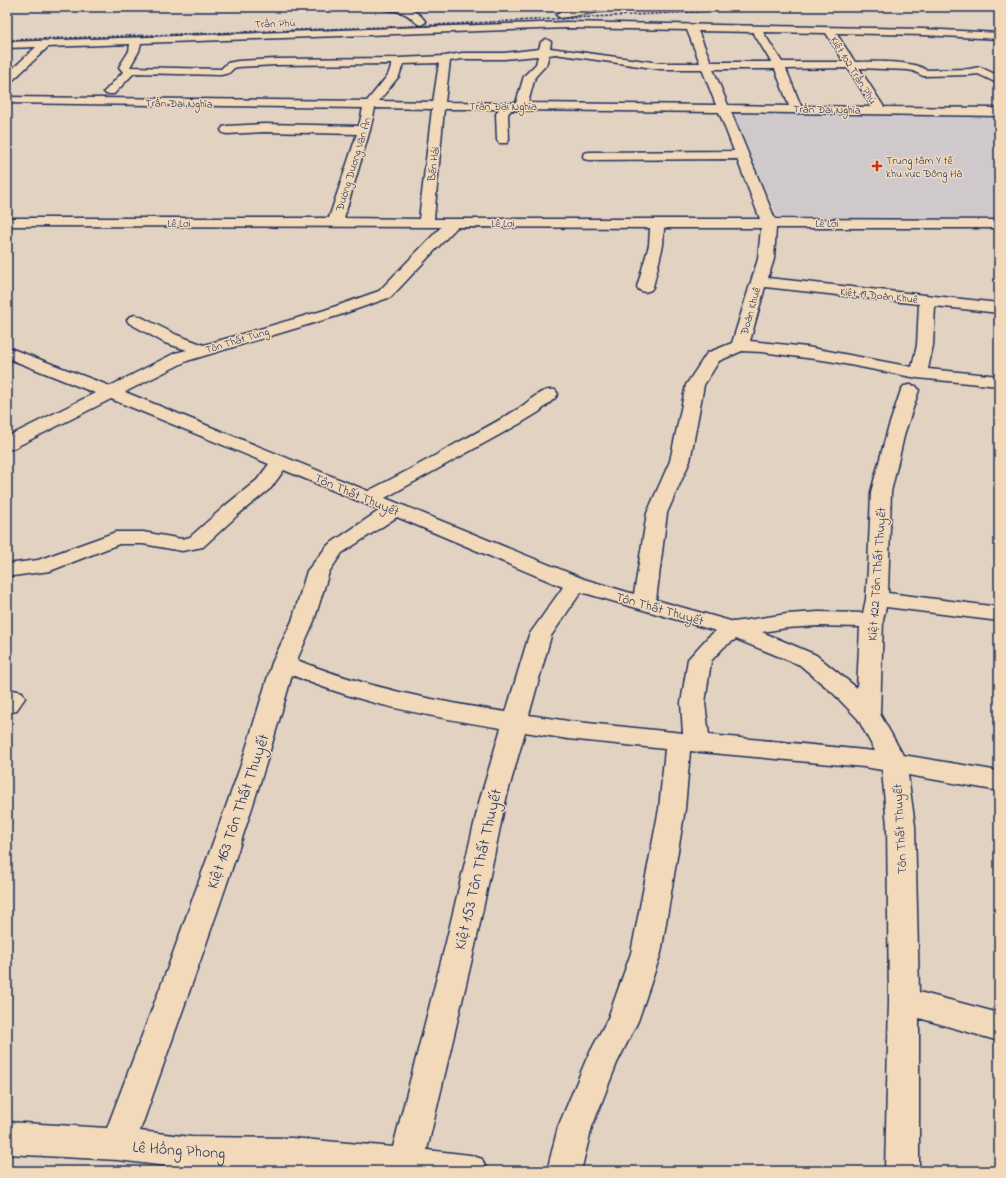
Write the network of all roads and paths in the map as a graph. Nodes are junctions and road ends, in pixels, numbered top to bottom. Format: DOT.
graph roads {
  1 [pos="386,7"];
  2 [pos="609,7"];
  3 [pos="421,22"];
  4 [pos="541,26"];
  5 [pos="691,27"];
  6 [pos="756,28"];
  7 [pos="829,30"];
  8 [pos="999,36"];
  9 [pos="7,37"];
  10 [pos="136,40"];
  11 [pos="46,43"];
  12 [pos="7,45"];
  13 [pos="545,52"];
  14 [pos="446,58"];
  15 [pos="399,61"];
  16 [pos="851,65"];
  17 [pos="707,66"];
  18 [pos="779,66"];
  19 [pos="131,70"];
  20 [pos="7,80"];
  21 [pos="999,80"];
  22 [pos="110,92"];
  23 [pos="7,100"];
  24 [pos="302,105"];
  25 [pos="370,105"];
  26 [pos="440,106"];
  27 [pos="506,106"];
  28 [pos="521,106"];
  29 [pos="722,108"];
  30 [pos="796,108"];
  31 [pos="880,110"];
  32 [pos="999,112"];
  33 [pos="293,129"];
  34 [pos="227,130"];
  35 [pos="364,130"];
  36 [pos="503,140"];
  37 [pos="741,155"];
  38 [pos="589,156"];
  39 [pos="7,222"];
  40 [pos="335,223"];
  41 [pos="426,223"];
  42 [pos="453,223"];
  43 [pos="657,223"];
  44 [pos="769,223"];
  45 [pos="999,224"];
  46 [pos="758,282"];
  47 [pos="645,287"];
  48 [pos="927,300"];
  49 [pos="999,308"];
  50 [pos="134,320"];
  51 [pos="740,346"];
  52 [pos="203,350"];
  53 [pos="7,352"];
  54 [pos="915,381"];
  55 [pos="999,381"];
  56 [pos="110,392"];
  57 [pos="549,394"];
  58 [pos="7,444"];
  59 [pos="280,462"];
  60 [pos="368,498"];
  61 [pos="395,509"];
  62 [pos="13,569"];
  63 [pos="576,584"];
  64 [pos="644,604"];
  65 [pos="874,610"];
  66 [pos="999,614"];
  67 [pos="734,629"];
  68 [pos="284,663"];
  69 [pos="868,714"];
  70 [pos="515,722"];
  71 [pos="688,743"];
  72 [pos="894,763"];
  73 [pos="999,782"];
  74 [pos="904,1001"];
  75 [pos="999,1027"];
  76 [pos="7,1138"];
  77 [pos="118,1144"];
  78 [pos="187,1162"];
  79 [pos="406,1165"];
  80 [pos="470,1171"];
  81 [pos="564,1171"];
  82 [pos="902,1171"];
  1 -- 3 [label="street"];
  2 -- 3 [label="street"];
  3 -- 9 [label="street"];
  4 -- 5 [label="street, Trần Phú"];
  4 -- 10 [label="street, Trần Phú"];
  4 -- 13 [label="street"];
  5 -- 6 [label="street, Trần Phú"];
  5 -- 17 [label="street, Đoàn Khuê"];
  6 -- 7 [label="street, Trần Phú"];
  6 -- 18 [label="street"];
  7 -- 8 [label="street, Trần Phú"];
  7 -- 16 [label="street, Kiệt 102 Trần Phú"];
  10 -- 11 [label="street, Trần Phú"];
  10 -- 19 [label="street"];
  11 -- 12 [label="street, Trần Phú"];
  11 -- 20 [label="street"];
  13 -- 14 [label="street"];
  13 -- 17 [label="street"];
  13 -- 28 [label="street"];
  14 -- 15 [label="street"];
  14 -- 26 [label="street, Bến Hải"];
  15 -- 19 [label="street"];
  15 -- 25 [label="street"];
  16 -- 18 [label="street"];
  16 -- 21 [label="street"];
  16 -- 31 [label="street, Kiệt 102 Trần Phú"];
  17 -- 18 [label="street"];
  17 -- 29 [label="street, Đoàn Khuê"];
  18 -- 30 [label="street"];
  19 -- 22 [label="street"];
  23 -- 24 [label="street, Trần Đại Nghĩa"];
  24 -- 25 [label="street, Trần Đại Nghĩa"];
  24 -- 33 [label="street"];
  25 -- 26 [label="street, Trần Đại Nghĩa"];
  25 -- 35 [label="street, Đường Dương Văn An"];
  26 -- 27 [label="street, Trần Đại Nghĩa"];
  26 -- 41 [label="street, Bến Hải"];
  27 -- 28 [label="street, Trần Đại Nghĩa"];
  27 -- 36 [label="street"];
  28 -- 29 [label="street, Trần Đại Nghĩa"];
  29 -- 30 [label="street, Trần Đại Nghĩa"];
  29 -- 37 [label="street, Đoàn Khuê"];
  30 -- 31 [label="street, Trần Đại Nghĩa"];
  31 -- 32 [label="street, Trần Đại Nghĩa"];
  33 -- 34 [label="street"];
  33 -- 35 [label="street"];
  35 -- 40 [label="street, Đường Dương Văn An"];
  37 -- 38 [label="street"];
  37 -- 44 [label="street, Đoàn Khuê"];
  39 -- 40 [label="street, Lê Lợi"];
  40 -- 41 [label="street, Lê Lợi"];
  41 -- 42 [label="street, Lê Lợi"];
  42 -- 43 [label="street, Lê Lợi"];
  42 -- 52 [label="street, Tôn Thất Tùng"];
  43 -- 44 [label="street, Lê Lợi"];
  43 -- 47 [label="street"];
  44 -- 45 [label="street, Lê Lợi"];
  44 -- 46 [label="street, Đoàn Khuê"];
  46 -- 48 [label="street, Kiệt 19 Đoàn Khuê"];
  46 -- 51 [label="street, Đoàn Khuê"];
  48 -- 49 [label="street, Kiệt 19 Đoàn Khuê"];
  48 -- 54 [label="street, Kiệt 122 Tôn Thất Thuyết"];
  50 -- 52 [label="street"];
  51 -- 54 [label="street"];
  51 -- 64 [label="street, Đoàn Khuê"];
  52 -- 56 [label="street, Tôn Thất Tùng"];
  53 -- 56 [label="street, Tôn Thất Thuyết"];
  54 -- 55 [label="street"];
  54 -- 65 [label="street, Kiệt 122 Tôn Thất Thuyết"];
  56 -- 58 [label="street, Tôn Thất Tùng"];
  56 -- 59 [label="street, Tôn Thất Thuyết"];
  57 -- 60 [label="street"];
  59 -- 60 [label="street, Tôn Thất Thuyết"];
  59 -- 62 [label="street"];
  60 -- 61 [label="street, Tôn Thất Thuyết"];
  61 -- 63 [label="street, Tôn Thất Thuyết"];
  61 -- 68 [label="street, Kiệt 163 Tôn Thất Thuyết"];
  63 -- 64 [label="street, Tôn Thất Thuyết"];
  63 -- 70 [label="street, Kiệt 153 Tôn Thất Thuyết"];
  64 -- 67 [label="street, Tôn Thất Thuyết"];
  65 -- 66 [label="street"];
  65 -- 67 [label="street"];
  65 -- 69 [label="street, Kiệt 122 Tôn Thất Thuyết"];
  67 -- 69 [label="street, Tôn Thất Thuyết"];
  67 -- 71 [label="street"];
  68 -- 70 [label="street"];
  68 -- 77 [label="street, Kiệt 163 Tôn Thất Thuyết"];
  69 -- 72 [label="street, Tôn Thất Thuyết"];
  70 -- 71 [label="street"];
  70 -- 79 [label="street, Kiệt 153 Tôn Thất Thuyết"];
  71 -- 72 [label="street"];
  71 -- 81 [label="street"];
  72 -- 73 [label="street"];
  72 -- 74 [label="street, Tôn Thất Thuyết"];
  74 -- 75 [label="street"];
  74 -- 82 [label="street, Tôn Thất Thuyết"];
  76 -- 77 [label="street, Lê Hồng Phong"];
  77 -- 78 [label="street, Lê Hồng Phong"];
  78 -- 79 [label="street, Lê Hồng Phong"];
  79 -- 80 [label="street, Lê Hồng Phong"];
}
